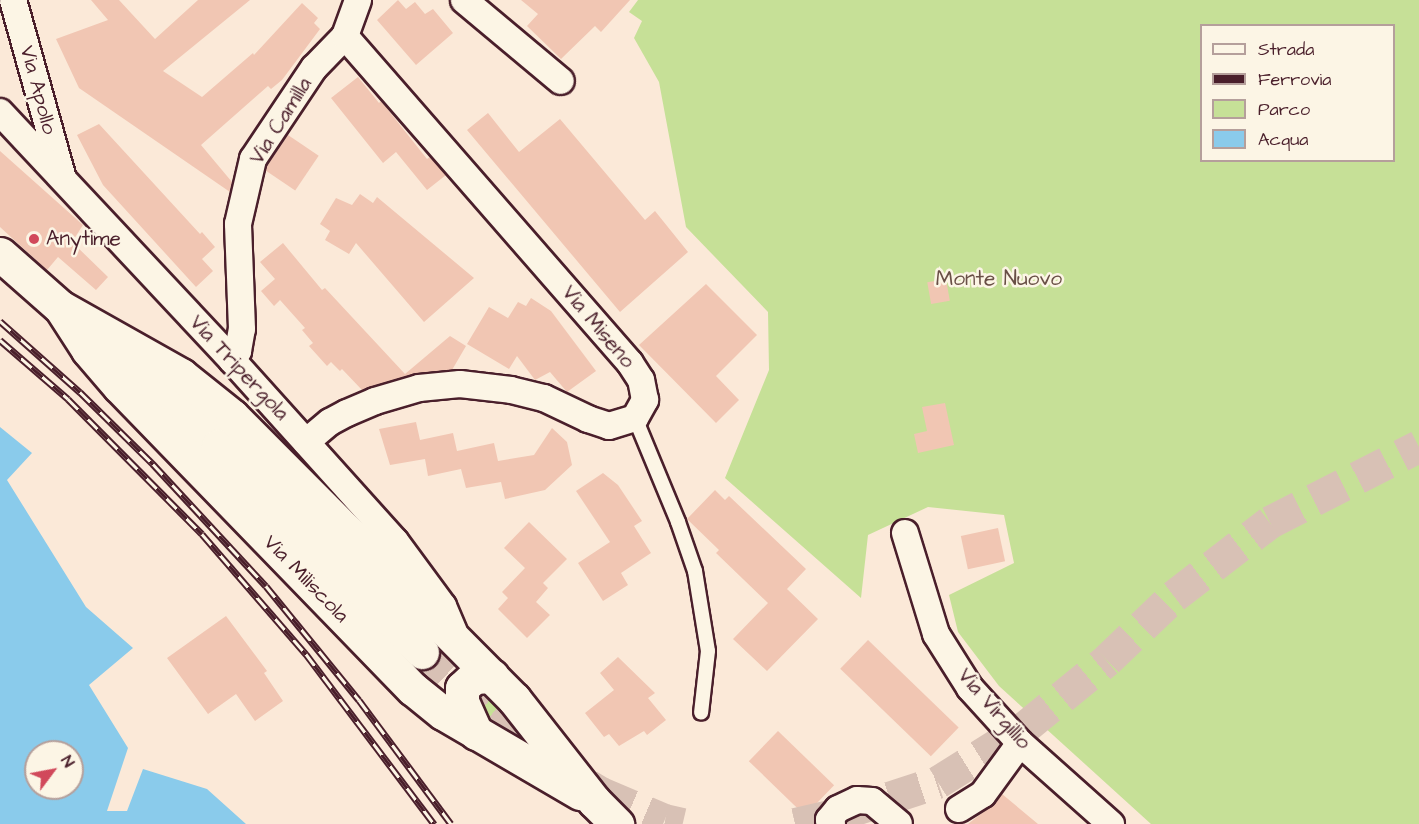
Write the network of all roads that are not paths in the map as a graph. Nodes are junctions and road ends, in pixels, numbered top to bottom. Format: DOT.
graph roads {
  1 [pos="13,0"];
  2 [pos="358,0"];
  3 [pos="464,0"];
  4 [pos="345,36"];
  5 [pos="561,81"];
  6 [pos="0,112"];
  7 [pos="63,179"];
  8 [pos="0,254"];
  9 [pos="60,307"];
  10 [pos="232,360"];
  11 [pos="635,418"];
  12 [pos="306,442"];
  13 [pos="905,533"];
  14 [pos="457,641"];
  15 [pos="422,652"];
  16 [pos="492,676"];
  17 [pos="413,689"];
  18 [pos="701,712"];
  19 [pos="476,733"];
  20 [pos="1020,744"];
  21 [pos="959,809"];
  22 [pos="601,815"];
  23 [pos="832,824"];
  24 [pos="899,824"];
  25 [pos="1111,824"];
  1 -- 7 [label="street, Via Apollo"];
  2 -- 4 [label="street"];
  3 -- 5 [label="street"];
  4 -- 10 [label="street, Via Camilla"];
  4 -- 11 [label="street, Via Miseno"];
  6 -- 7 [label="street, Via Tripergola"];
  7 -- 10 [label="street, Via Tripergola"];
  8 -- 9 [label="street, Via Miliscola"];
  9 -- 14 [label="street, Via Miliscola"];
  9 -- 15 [label="street, Via Miliscola"];
  9 -- 17 [label="street, Via Miliscola"];
  10 -- 12 [label="street, Via Tripergola"];
  11 -- 12 [label="street"];
  11 -- 18 [label="lane"];
  12 -- 14 [label="street, Via Tripergola"];
  13 -- 20 [label="street, Via Virgillio"];
  14 -- 16 [label="street, Via Miliscola"];
  14 -- 17 [label="street"];
  16 -- 19 [label="street"];
  16 -- 22 [label="street, Via Miliscola"];
  17 -- 19 [label="street, Via Miliscola"];
  19 -- 22 [label="street, Via Miliscola"];
  20 -- 21 [label="street"];
  20 -- 25 [label="street, Via Virgillio"];
  23 -- 24 [label="street"];
}
